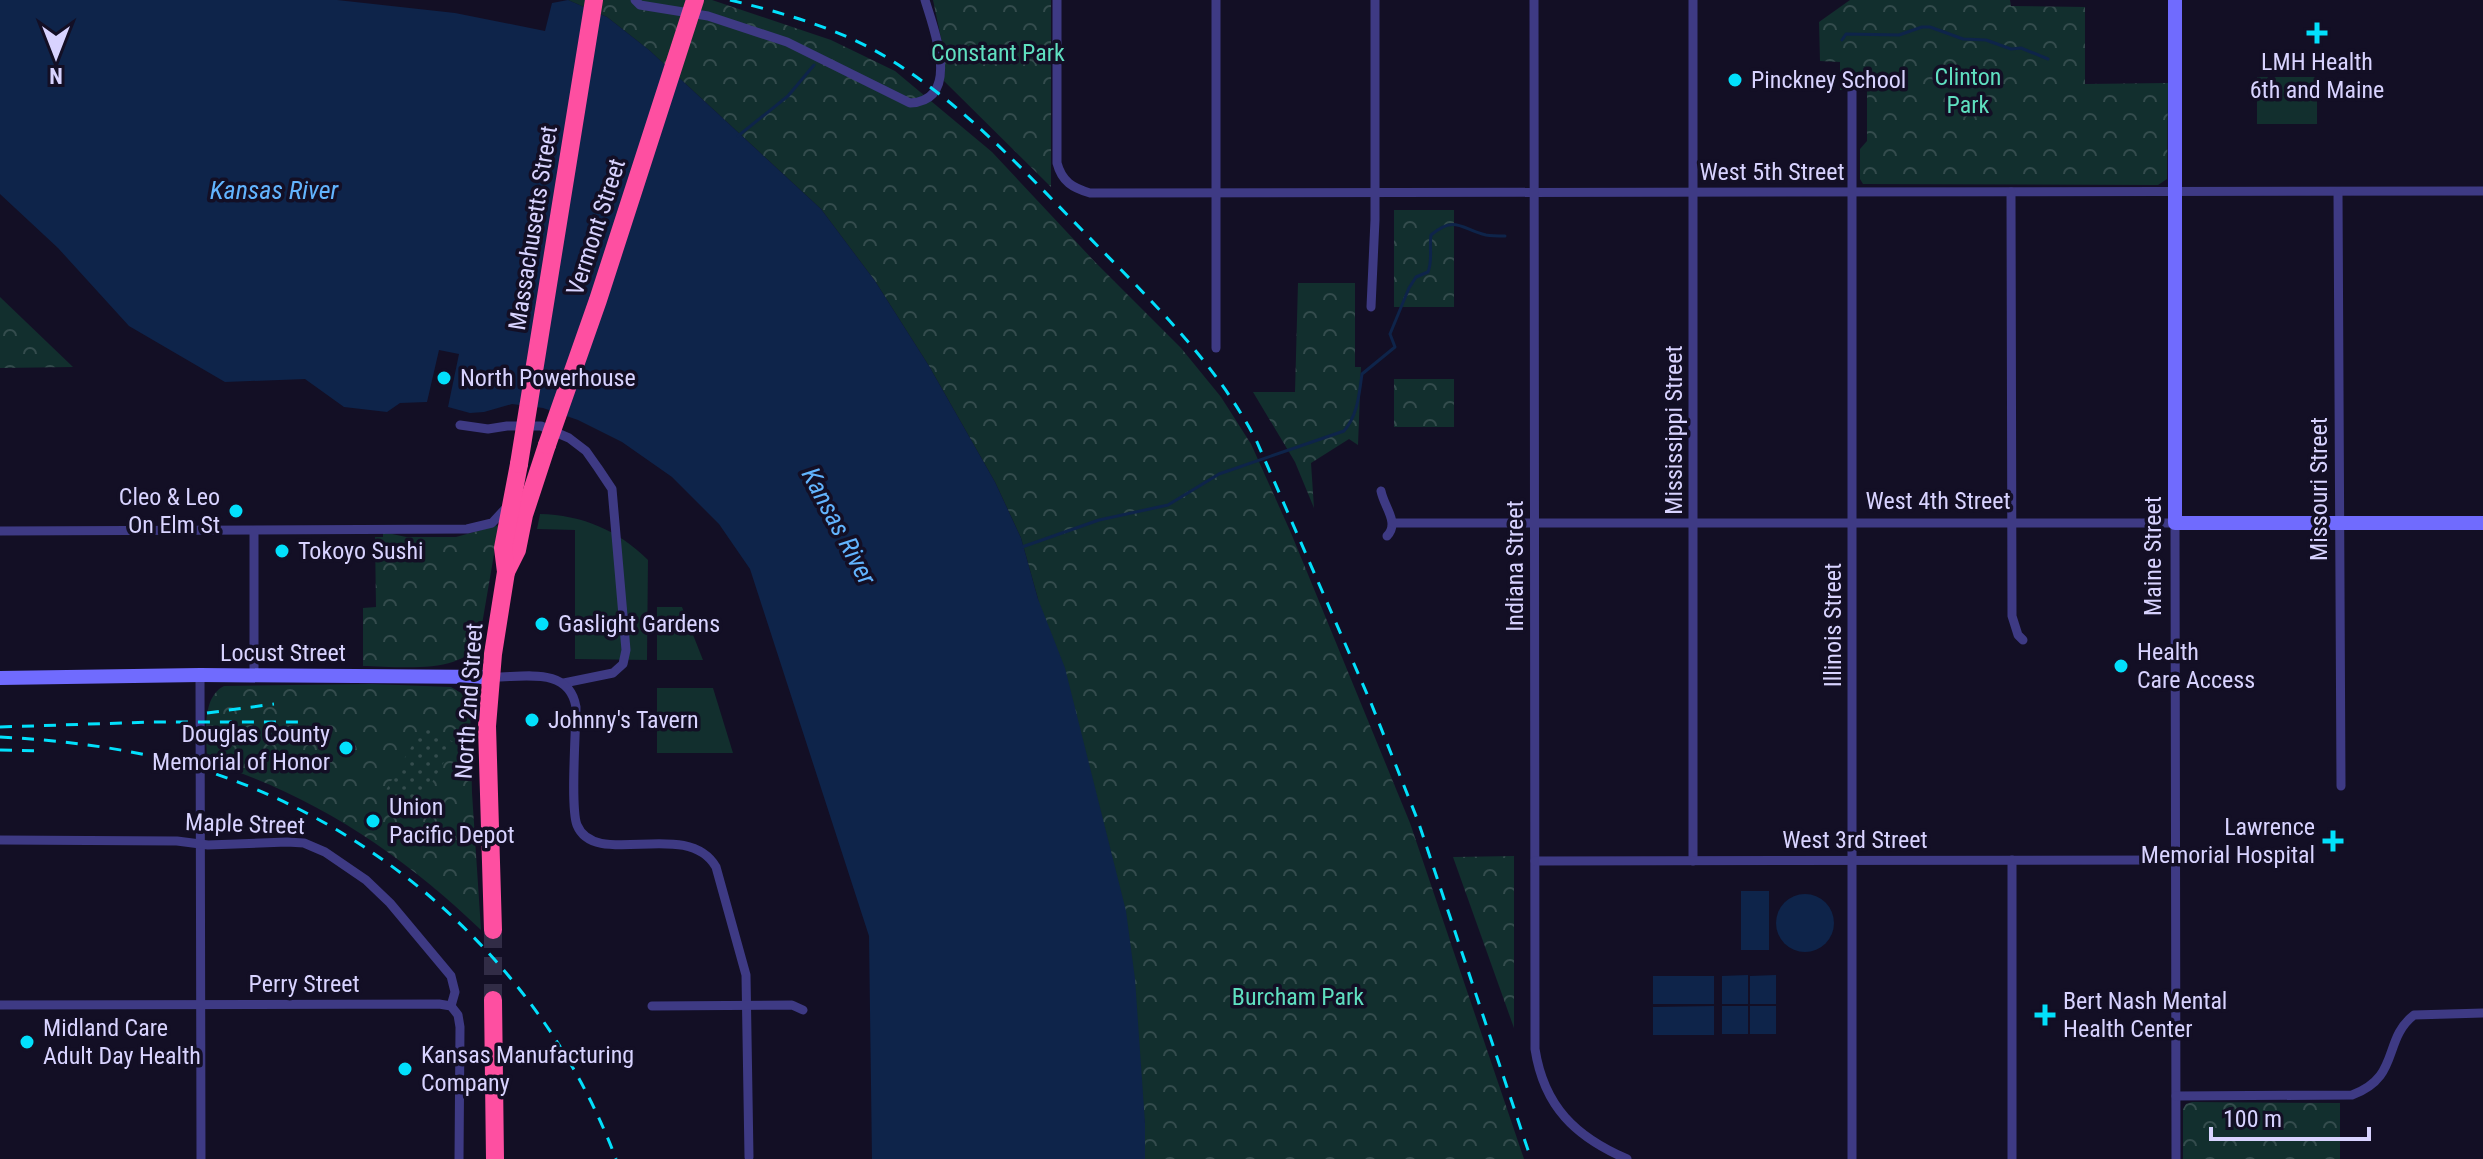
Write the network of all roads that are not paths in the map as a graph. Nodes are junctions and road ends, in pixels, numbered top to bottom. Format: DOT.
graph roads {
  1 [pos="594,0"];
  2 [pos="635,0"];
  3 [pos="695,0"];
  4 [pos="925,0"];
  5 [pos="1057,0"];
  6 [pos="1216,0"];
  7 [pos="1375,0"];
  8 [pos="1534,0"];
  9 [pos="1693,0"];
  10 [pos="2175,0"];
  11 [pos="1852,91"];
  12 [pos="2483,191"];
  13 [pos="1534,192"];
  14 [pos="1694,192"];
  15 [pos="1852,192"];
  16 [pos="2011,192"];
  17 [pos="2175,192"];
  18 [pos="2338,192"];
  19 [pos="1216,193"];
  20 [pos="1375,194"];
  21 [pos="1371,307"];
  22 [pos="1216,348"];
  23 [pos="460,425"];
  24 [pos="519,464"];
  25 [pos="540,468"];
  26 [pos="1381,491"];
  27 [pos="514,492"];
  28 [pos="1393,523"];
  29 [pos="1535,523"];
  30 [pos="1694,523"];
  31 [pos="1853,523"];
  32 [pos="2012,523"];
  33 [pos="2175,523"];
  34 [pos="2339,523"];
  35 [pos="2483,523"];
  36 [pos="0,531"];
  37 [pos="254,531"];
  38 [pos="1387,536"];
  39 [pos="506,572"];
  40 [pos="2023,640"];
  41 [pos="200,675"];
  42 [pos="254,675"];
  43 [pos="490,677"];
  44 [pos="0,678"];
  45 [pos="564,683"];
  46 [pos="2341,786"];
  47 [pos="0,840"];
  48 [pos="199,844"];
  49 [pos="1852,860"];
  50 [pos="2012,860"];
  51 [pos="2176,860"];
  52 [pos="1535,861"];
  53 [pos="1693,861"];
  54 [pos="493,930"];
  55 [pos="493,1000"];
  56 [pos="200,1004"];
  57 [pos="0,1005"];
  58 [pos="748,1005"];
  59 [pos="451,1006"];
  60 [pos="652,1006"];
  61 [pos="803,1010"];
  62 [pos="2483,1013"];
  63 [pos="2176,1096"];
  64 [pos="749,1157"];
  65 [pos="201,1159"];
  66 [pos="459,1159"];
  67 [pos="495,1159"];
  68 [pos="1627,1159"];
  69 [pos="1852,1159"];
  70 [pos="2012,1159"];
  71 [pos="2176,1159"];
  1 -- 24 [label="highway, Massachusetts Street, bridge"];
  2 -- 4 [label="street"];
  3 -- 25 [label="highway, Vermont Street, bridge"];
  5 -- 19 [label="street, West 5th Street"];
  6 -- 19 [label="street"];
  7 -- 20 [label="street"];
  8 -- 13 [label="street, Indiana Street"];
  9 -- 14 [label="street, Mississippi Street"];
  10 -- 17 [label="street, Maine Street"];
  11 -- 15 [label="street, Illinois Street"];
  12 -- 18 [label="street, West 5th Street"];
  13 -- 14 [label="street, West 5th Street"];
  13 -- 20 [label="street, West 5th Street"];
  13 -- 29 [label="street, Indiana Street"];
  14 -- 15 [label="street, West 5th Street"];
  14 -- 30 [label="street, Mississippi Street"];
  15 -- 16 [label="street, West 5th Street"];
  15 -- 31 [label="street, Illinois Street"];
  16 -- 17 [label="street, West 5th Street"];
  16 -- 32 [label="street"];
  17 -- 18 [label="street, West 5th Street"];
  17 -- 33 [label="street, Maine Street"];
  18 -- 34 [label="street, Missouri Street"];
  19 -- 20 [label="street, West 5th Street"];
  19 -- 22 [label="street"];
  20 -- 21 [label="street"];
  23 -- 45 [label="street"];
  24 -- 27 [label="highway, North 2nd Street"];
  25 -- 39 [label="highway, North 2nd Street"];
  26 -- 28 [label="street"];
  27 -- 37 [label="street"];
  27 -- 39 [label="highway, North 2nd Street"];
  28 -- 29 [label="street, West 4th Street"];
  28 -- 38 [label="street"];
  29 -- 30 [label="street, West 4th Street"];
  29 -- 52 [label="street, Indiana Street"];
  30 -- 31 [label="street, West 4th Street"];
  30 -- 53 [label="street, Mississippi Street"];
  31 -- 32 [label="street, West 4th Street"];
  31 -- 49 [label="street, Illinois Street"];
  32 -- 33 [label="street, West 4th Street"];
  32 -- 40 [label="street"];
  33 -- 34 [label="street, West 4th Street"];
  33 -- 51 [label="street, Maine Street"];
  34 -- 35 [label="street, West 4th Street"];
  34 -- 46 [label="street, Missouri Street"];
  36 -- 37 [label="street"];
  37 -- 42 [label="street"];
  39 -- 43 [label="highway, North 2nd Street"];
  41 -- 42 [label="street, Locust Street"];
  41 -- 44 [label="street, Locust Street"];
  41 -- 48 [label="street"];
  42 -- 43 [label="street, Locust Street"];
  43 -- 45 [label="street, Locust Street"];
  43 -- 54 [label="highway, North 2nd Street"];
  45 -- 58 [label="street"];
  47 -- 48 [label="street, Maple Street"];
  48 -- 56 [label="street"];
  48 -- 59 [label="street, Maple Street"];
  49 -- 50 [label="street, West 3rd Street"];
  49 -- 53 [label="street, West 3rd Street"];
  49 -- 69 [label="street, Illinois Street"];
  50 -- 51 [label="street, West 3rd Street"];
  50 -- 70 [label="street"];
  51 -- 63 [label="street, Maine Street"];
  52 -- 53 [label="street, West 3rd Street"];
  52 -- 68 [label="street, Indiana Street"];
  55 -- 67 [label="highway"];
  56 -- 57 [label="street, Perry Street"];
  56 -- 59 [label="street, Perry Street"];
  56 -- 65 [label="street"];
  58 -- 60 [label="street"];
  58 -- 61 [label="street"];
  58 -- 64 [label="street"];
  59 -- 66 [label="street"];
  62 -- 63 [label="street"];
  63 -- 71 [label="street, Maine Street"];
}
